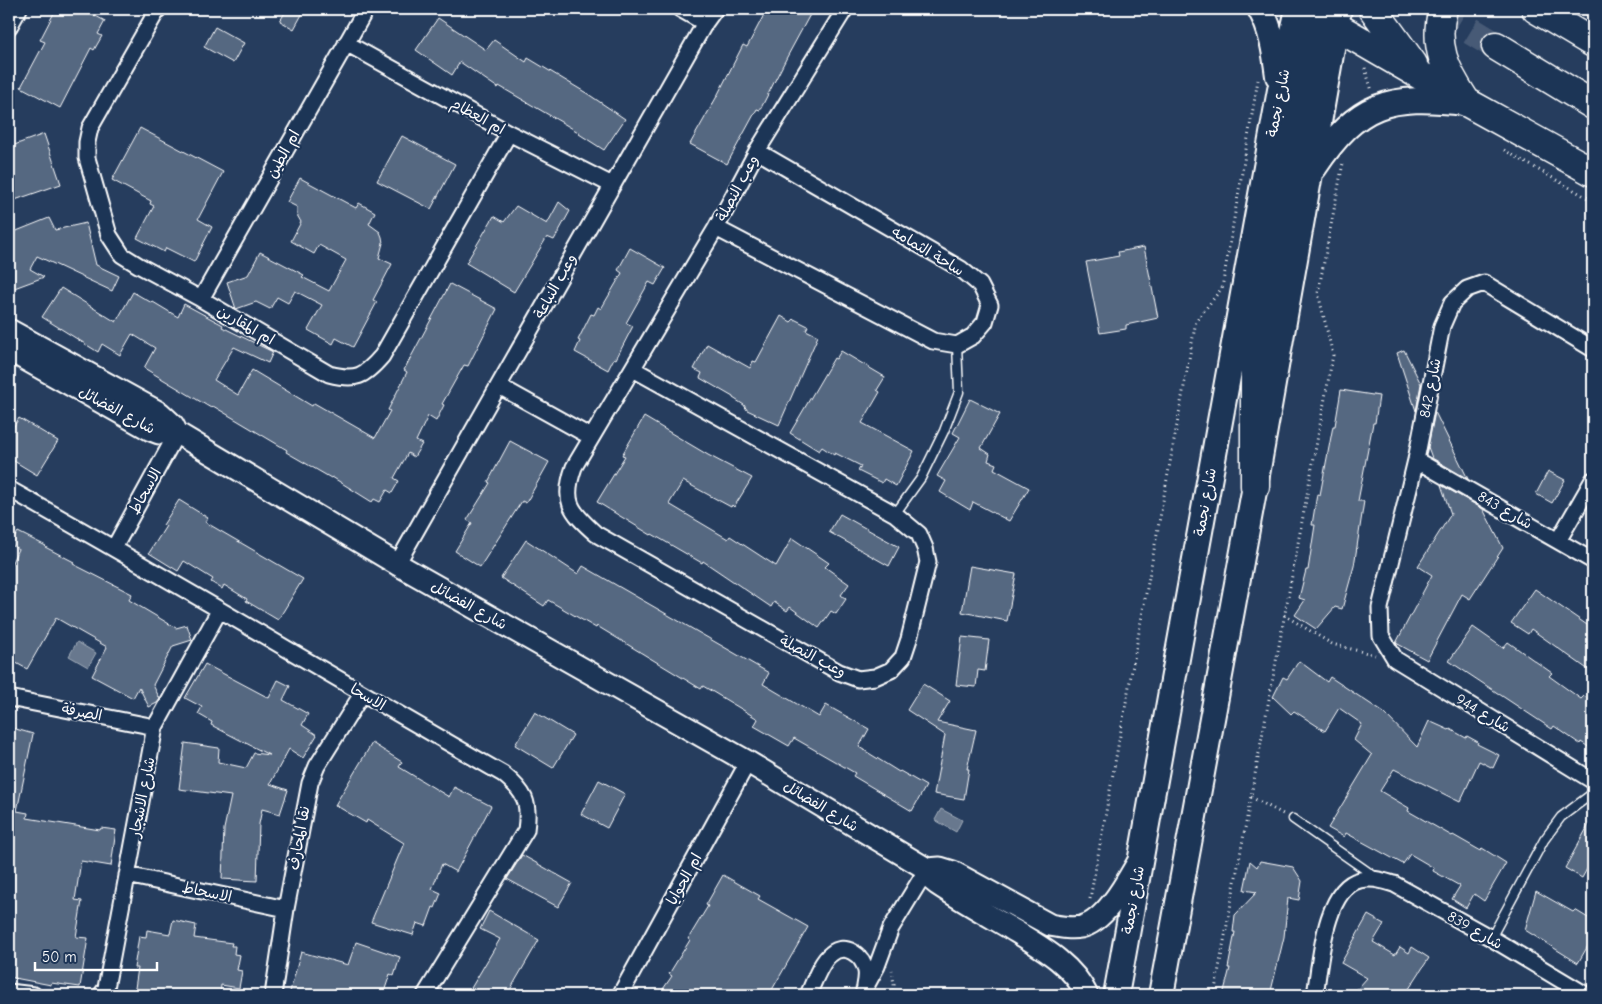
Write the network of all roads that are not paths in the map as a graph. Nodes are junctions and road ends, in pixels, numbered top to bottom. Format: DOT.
graph roads {
  1 [pos="19,9"];
  2 [pos="158,9"];
  3 [pos="366,9"];
  4 [pos="680,9"];
  5 [pos="715,9"];
  6 [pos="845,9"];
  7 [pos="1260,9"];
  8 [pos="1373,9"];
  9 [pos="1443,9"];
  10 [pos="1536,9"];
  11 [pos="1319,13"];
  12 [pos="705,23"];
  13 [pos="9,27"];
  14 [pos="346,43"];
  15 [pos="1593,43"];
  16 [pos="1496,46"];
  17 [pos="1425,77"];
  18 [pos="1280,90"];
  19 [pos="1468,103"];
  20 [pos="1593,105"];
  21 [pos="509,133"];
  22 [pos="757,151"];
  23 [pos="1593,172"];
  24 [pos="1311,174"];
  25 [pos="612,185"];
  26 [pos="716,228"];
  27 [pos="201,299"];
  28 [pos="9,330"];
  29 [pos="958,345"];
  30 [pos="1593,349"];
  31 [pos="9,350"];
  32 [pos="633,369"];
  33 [pos="499,386"];
  34 [pos="176,433"];
  35 [pos="591,437"];
  36 [pos="1416,460"];
  37 [pos="1593,480"];
  38 [pos="1255,486"];
  39 [pos="9,489"];
  40 [pos="895,514"];
  41 [pos="1558,540"];
  42 [pos="114,548"];
  43 [pos="1593,561"];
  44 [pos="397,564"];
  45 [pos="219,611"];
  46 [pos="1381,636"];
  47 [pos="362,694"];
  48 [pos="9,698"];
  49 [pos="155,727"];
  50 [pos="748,762"];
  51 [pos="1593,781"];
  52 [pos="1593,793"];
  53 [pos="1293,819"];
  54 [pos="1140,859"];
  55 [pos="928,869"];
  56 [pos="127,875"];
  57 [pos="1377,879"];
  58 [pos="286,909"];
  59 [pos="1492,938"];
  60 [pos="9,992"];
  61 [pos="863,993"];
  62 [pos="34,995"];
  63 [pos="101,995"];
  64 [pos="273,995"];
  65 [pos="425,995"];
  66 [pos="620,995"];
  67 [pos="808,995"];
  68 [pos="1087,995"];
  69 [pos="1116,995"];
  70 [pos="1161,995"];
  71 [pos="1315,995"];
  72 [pos="1586,995"];
  1 -- 13 [label="street"];
  2 -- 27 [label="street, ام المقارين"];
  3 -- 14 [label="street, ام الطين"];
  4 -- 12 [label="street"];
  5 -- 12 [label="street, وعب النباعة"];
  6 -- 22 [label="street, وعب النصلة"];
  7 -- 18 [label="main road"];
  8 -- 17 [label="highway"];
  9 -- 19 [label="highway"];
  10 -- 15 [label="highway"];
  11 -- 17 [label="highway"];
  11 -- 18 [label="main road, شارع نجمة"];
  11 -- 24 [label="main road"];
  11 -- 38 [label="highway"];
  12 -- 25 [label="street, وعب النباعة"];
  14 -- 21 [label="street, ام العظام"];
  14 -- 27 [label="street, ام الطين"];
  16 -- 20 [label="highway"];
  17 -- 19 [label="highway"];
  18 -- 54 [label="main road, شارع نجمة"];
  19 -- 23 [label="highway"];
  19 -- 24 [label="main road"];
  21 -- 25 [label="street, ام العظام"];
  21 -- 27 [label="street, ام المقارين"];
  22 -- 26 [label="street, وعب النصلة"];
  22 -- 29 [label="street, ساحة الثمامه"];
  24 -- 38 [label="main road"];
  25 -- 33 [label="street, وعب النباعة"];
  26 -- 29 [label="street"];
  26 -- 32 [label="street, وعب النصلة"];
  28 -- 34 [label="street"];
  29 -- 40 [label="lane"];
  30 -- 36 [label="street, شارع 842"];
  31 -- 34 [label="street, شارع الفضائل"];
  32 -- 35 [label="street, وعب النصلة"];
  32 -- 40 [label="street, وعب النصلة"];
  33 -- 35 [label="street"];
  33 -- 44 [label="street, وعب النباعة"];
  34 -- 42 [label="street, الاسحاط"];
  34 -- 44 [label="street, شارع الفضائل"];
  35 -- 40 [label="street, وعب النصلة"];
  36 -- 41 [label="street, شارع 843"];
  36 -- 46 [label="street, شارع 842"];
  37 -- 41 [label="street"];
  38 -- 70 [label="main road"];
  39 -- 42 [label="street, الاسحا"];
  41 -- 43 [label="street, شارع 843"];
  42 -- 45 [label="street, الاسحا"];
  44 -- 50 [label="street, شارع الفضائل"];
  45 -- 47 [label="street, الاسحا"];
  45 -- 49 [label="street, شارع الاشجار"];
  46 -- 51 [label="street, شارع 944"];
  47 -- 58 [label="street, نقا المحارف"];
  47 -- 65 [label="street, الاسحا"];
  48 -- 49 [label="street, الصرفة"];
  49 -- 56 [label="street, شارع الاشجار"];
  50 -- 55 [label="street, شارع الفضائل"];
  50 -- 66 [label="street, ام الحوايا"];
  52 -- 59 [label="lane"];
  53 -- 57 [label="lane"];
  54 -- 55 [label="street, شارع الفضائل"];
  54 -- 69 [label="main road, شارع نجمة"];
  55 -- 61 [label="street"];
  55 -- 68 [label="street, شارع الفضائل"];
  56 -- 58 [label="street, الاسحاط"];
  56 -- 63 [label="street, شارع الاشجار"];
  57 -- 59 [label="street, شارع 839"];
  57 -- 71 [label="street, شارع 839"];
  58 -- 64 [label="street, نقا المحارف"];
  59 -- 72 [label="street, شارع 839"];
  60 -- 62 [label="street"];
  61 -- 67 [label="street"];
}
